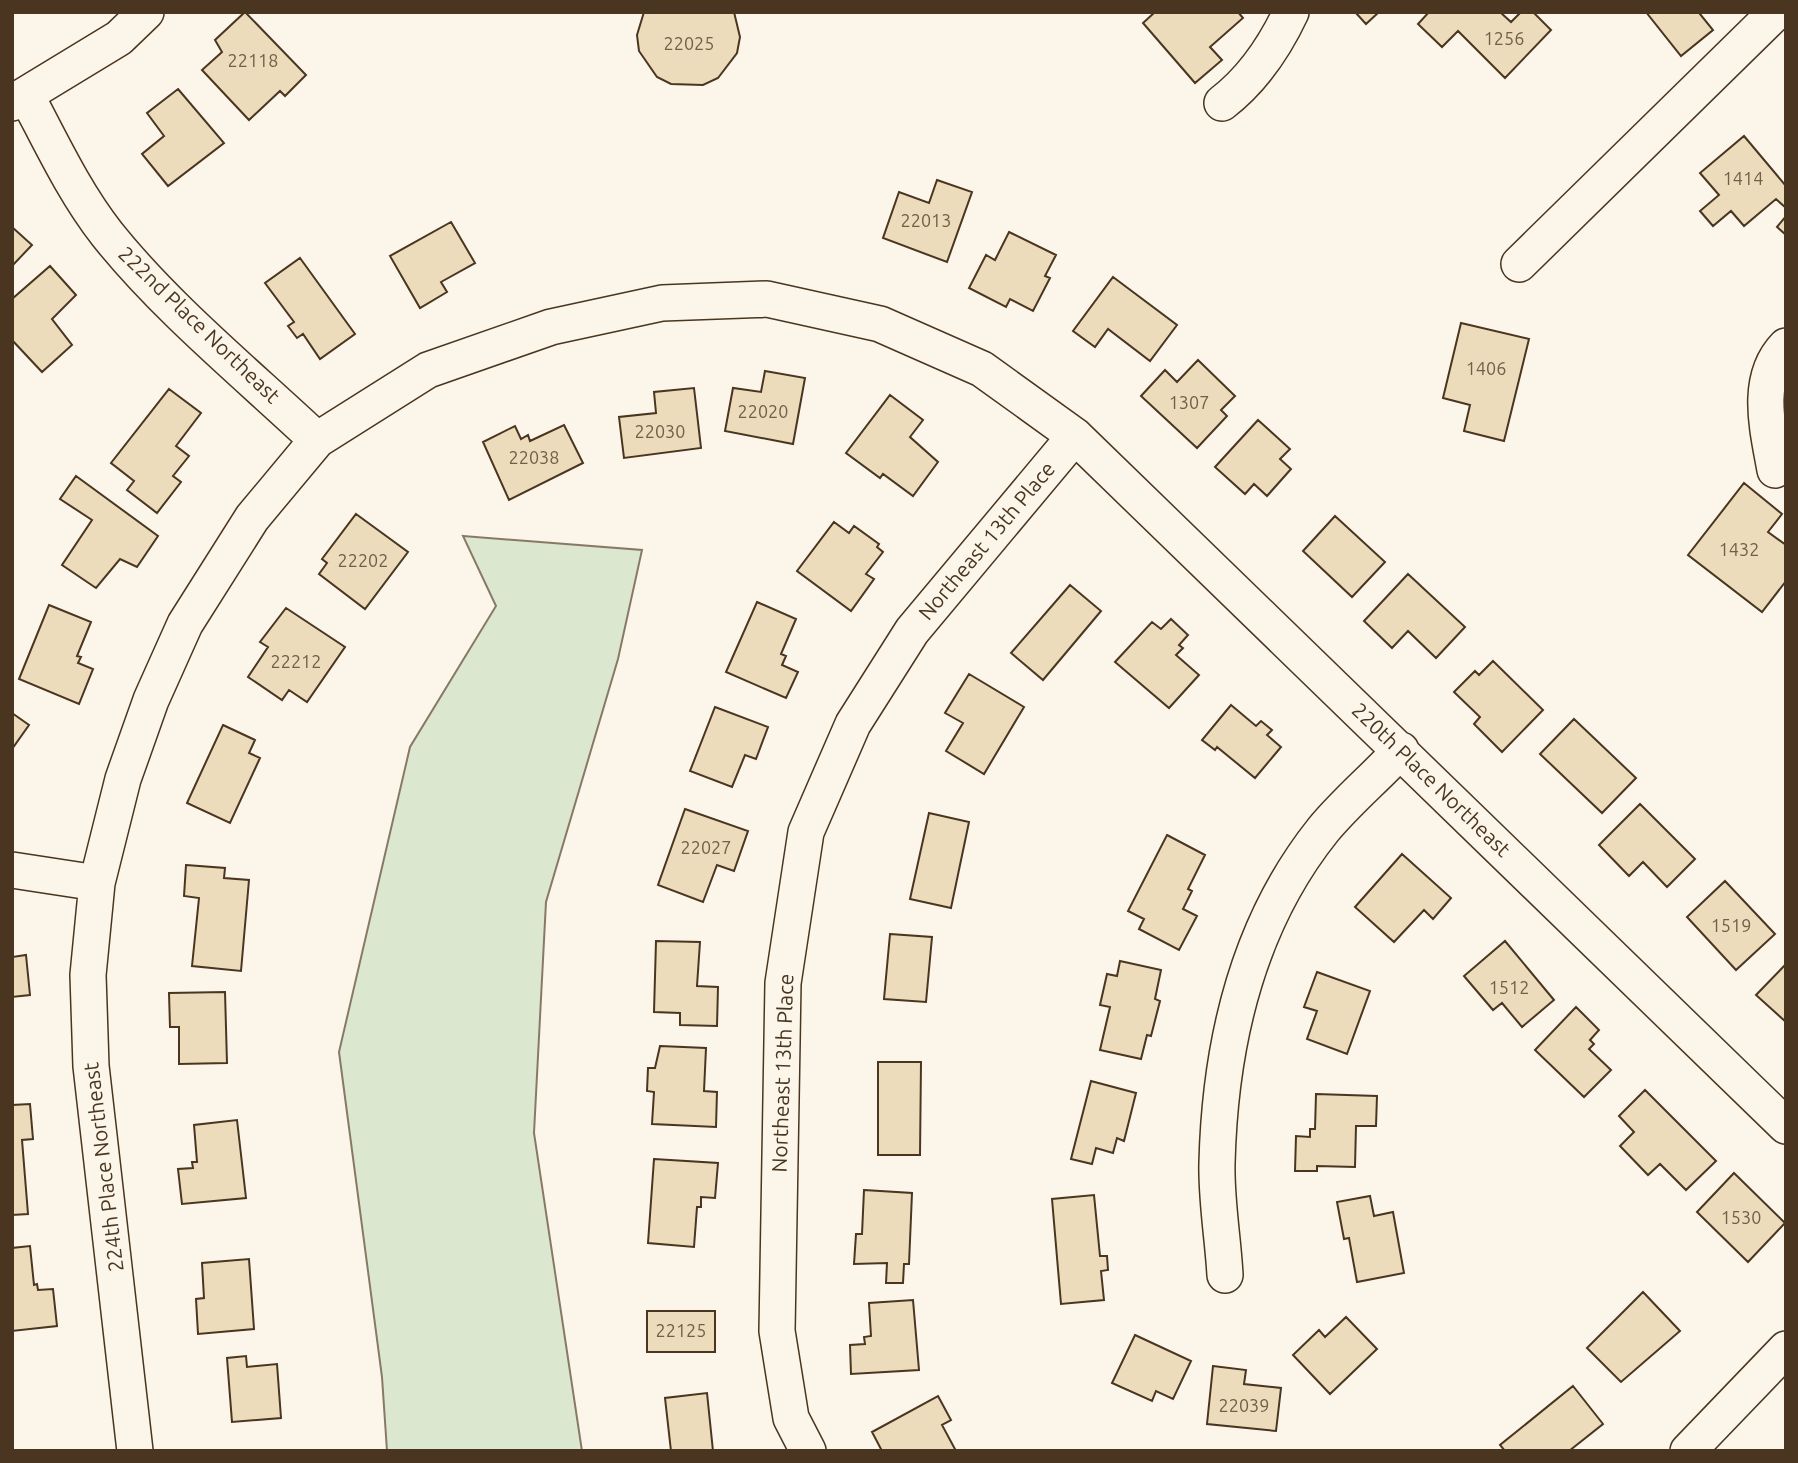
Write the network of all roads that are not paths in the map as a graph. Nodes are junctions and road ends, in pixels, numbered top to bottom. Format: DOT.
graph roads {
  1 [pos="146,12"];
  2 [pos="1291,12"];
  3 [pos="1776,12"];
  4 [pos="19,99"];
  5 [pos="1222,103"];
  6 [pos="1520,264"];
  7 [pos="1786,346"];
  8 [pos="1075,436"];
  9 [pos="317,440"];
  10 [pos="1775,470"];
  11 [pos="1401,750"];
  12 [pos="12,870"];
  13 [pos="97,883"];
  14 [pos="1786,1126"];
  15 [pos="1225,1275"];
  16 [pos="1786,1349"];
  17 [pos="135,1451"];
  18 [pos="808,1451"];
  19 [pos="1688,1451"];
  1 -- 4 [label="street"];
  2 -- 5 [label="street"];
  3 -- 6 [label="street"];
  4 -- 9 [label="street, 222nd Place Northeast"];
  7 -- 10 [label="street"];
  8 -- 9 [label="street, 220th Place Northeast"];
  8 -- 11 [label="street, 220th Place Northeast"];
  8 -- 18 [label="street, Northeast 13th Place"];
  9 -- 13 [label="street, 224th Place Northeast"];
  11 -- 14 [label="street, 220th Place Northeast"];
  11 -- 15 [label="street"];
  12 -- 13 [label="street"];
  13 -- 17 [label="street, 224th Place Northeast"];
  16 -- 19 [label="street"];
}
